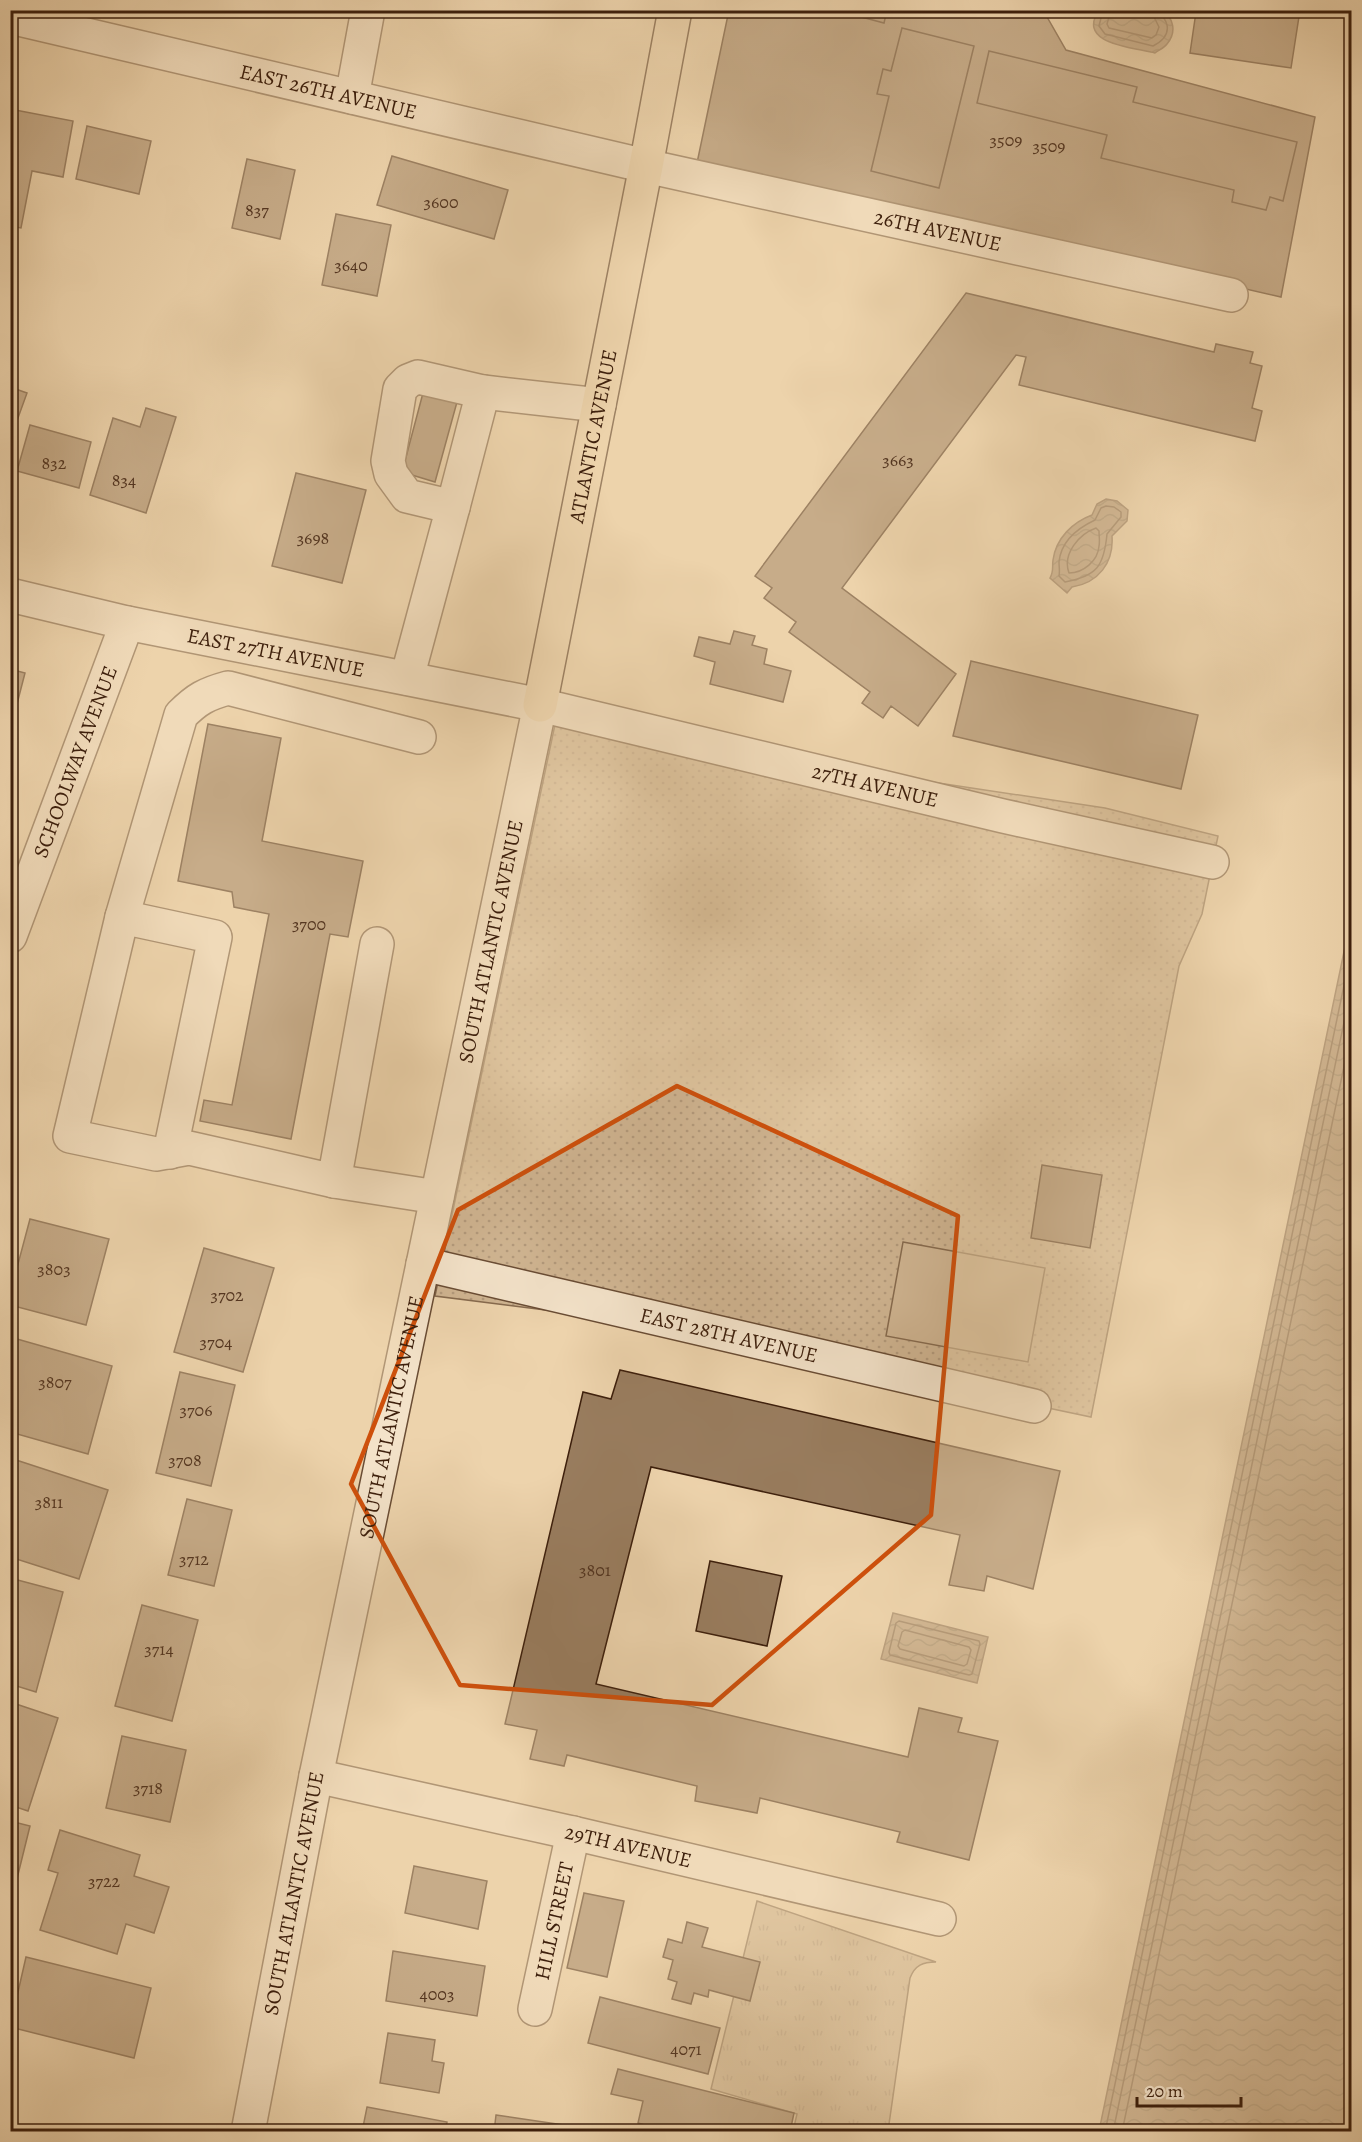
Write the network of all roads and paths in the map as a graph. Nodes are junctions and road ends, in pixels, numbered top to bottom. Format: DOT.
graph roads {
  1 [pos="368,10"];
  2 [pos="675,10"];
  3 [pos="10,17"];
  4 [pos="352,97"];
  5 [pos="646,166"];
  6 [pos="1231,295"];
  7 [pos="483,392"];
  8 [pos="599,405"];
  9 [pos="453,507"];
  10 [pos="10,595"];
  11 [pos="127,623"];
  12 [pos="282,653"];
  13 [pos="408,678"];
  14 [pos="271,699"];
  15 [pos="540,705"];
  16 [pos="419,737"];
  17 [pos="1212,862"];
  18 [pos="122,917"];
  19 [pos="10,936"];
  20 [pos="377,944"];
  21 [pos="170,1152"];
  22 [pos="334,1181"];
  23 [pos="437,1197"];
  24 [pos="423,1264"];
  25 [pos="1034,1407"];
  26 [pos="316,1776"];
  27 [pos="573,1833"];
  28 [pos="939,1919"];
  29 [pos="535,2010"];
  30 [pos="248,2132"];
  1 -- 4 [label="street"];
  2 -- 5 [label="main road"];
  3 -- 4 [label="street, EAST 26TH AVENUE"];
  4 -- 5 [label="street, EAST 26TH AVENUE"];
  5 -- 6 [label="street, 26TH AVENUE"];
  5 -- 8 [label="main road, ATLANTIC AVENUE"];
  7 -- 8 [label="street"];
  7 -- 9 [label="street"];
  7 -- 9 [label="street"];
  8 -- 15 [label="main road, ATLANTIC AVENUE"];
  9 -- 13 [label="street"];
  10 -- 11 [label="street, EAST 27TH AVENUE"];
  11 -- 12 [label="street, EAST 27TH AVENUE"];
  11 -- 19 [label="street, SCHOOLWAY AVENUE"];
  12 -- 13 [label="street, EAST 27TH AVENUE"];
  12 -- 14 [label="street"];
  13 -- 15 [label="street, EAST 27TH AVENUE"];
  14 -- 16 [label="street"];
  14 -- 18 [label="street"];
  15 -- 17 [label="street, 27TH AVENUE"];
  15 -- 23 [label="street, SOUTH ATLANTIC AVENUE"];
  18 -- 21 [label="street"];
  18 -- 21 [label="street"];
  20 -- 22 [label="street"];
  21 -- 22 [label="street"];
  22 -- 23 [label="street"];
  23 -- 24 [label="street, SOUTH ATLANTIC AVENUE"];
  24 -- 25 [label="street, EAST 28TH AVENUE"];
  24 -- 26 [label="street, SOUTH ATLANTIC AVENUE"];
  26 -- 27 [label="street, 29TH AVENUE"];
  26 -- 30 [label="street, SOUTH ATLANTIC AVENUE"];
  27 -- 28 [label="street, 29TH AVENUE"];
  27 -- 29 [label="street, HILL STREET"];
}
